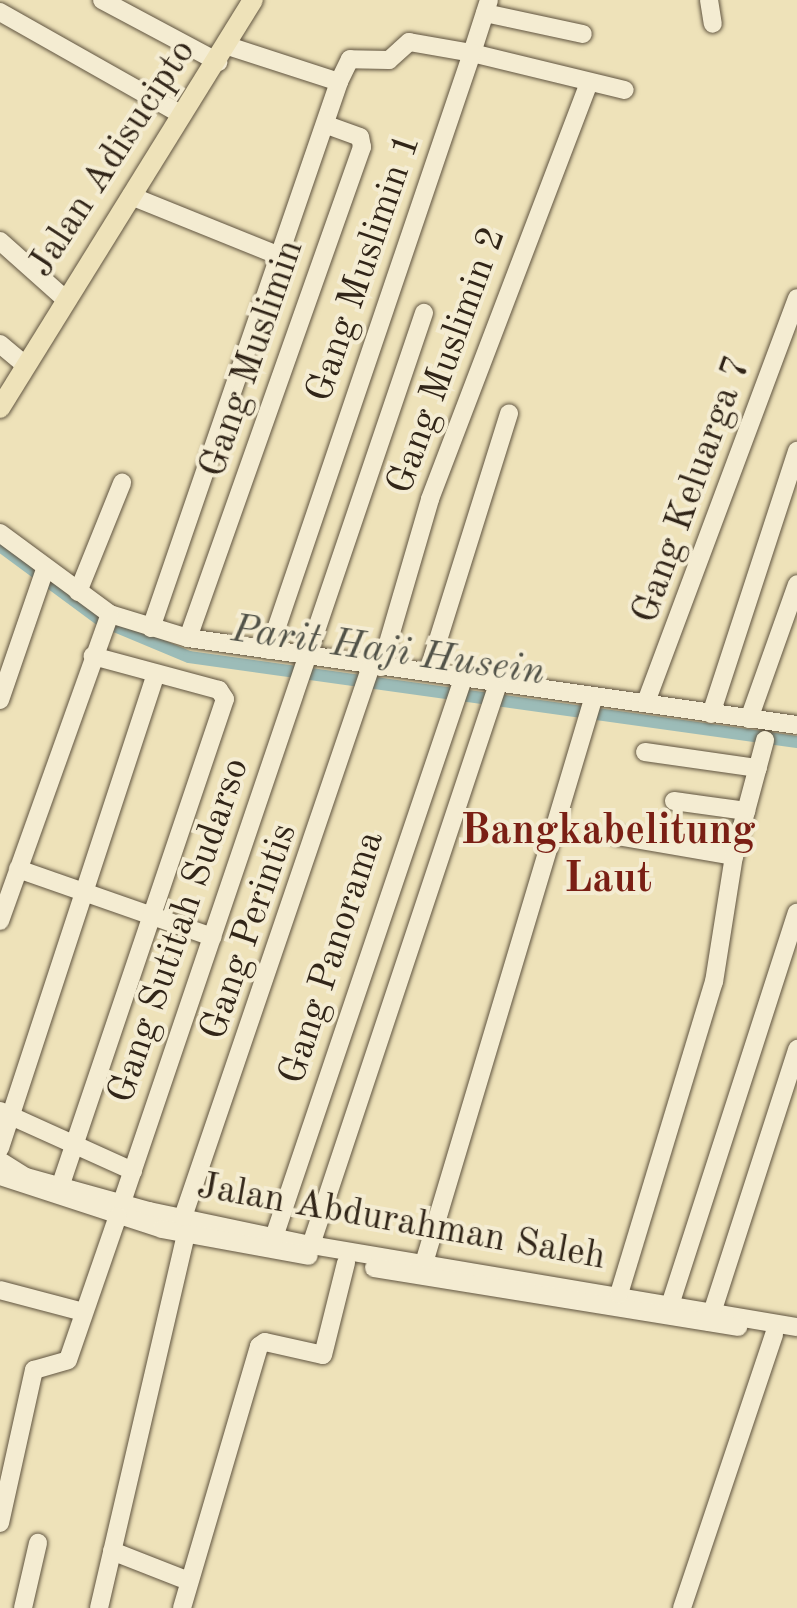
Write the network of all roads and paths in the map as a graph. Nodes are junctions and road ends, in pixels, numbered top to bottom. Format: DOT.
graph roads {
  1 [pos="102,0"];
  2 [pos="709,0"];
  3 [pos="247,2"];
  4 [pos="487,7"];
  5 [pos="0,12"];
  6 [pos="712,24"];
  7 [pos="583,34"];
  8 [pos="223,54"];
  9 [pos="472,54"];
  10 [pos="339,82"];
  11 [pos="589,82"];
  12 [pos="625,90"];
  13 [pos="182,115"];
  14 [pos="325,124"];
  15 [pos="131,196"];
  16 [pos="0,242"];
  17 [pos="282,257"];
  18 [pos="64,298"];
  19 [pos="797,298"];
  20 [pos="424,312"];
  21 [pos="0,344"];
  22 [pos="25,365"];
  23 [pos="0,408"];
  24 [pos="509,412"];
  25 [pos="797,451"];
  26 [pos="122,483"];
  27 [pos="0,533"];
  28 [pos="42,578"];
  29 [pos="797,584"];
  30 [pos="78,592"];
  31 [pos="106,624"];
  32 [pos="151,628"];
  33 [pos="188,638"];
  34 [pos="268,650"];
  35 [pos="93,656"];
  36 [pos="376,666"];
  37 [pos="304,667"];
  38 [pos="428,672"];
  39 [pos="155,677"];
  40 [pos="460,690"];
  41 [pos="594,696"];
  42 [pos="494,697"];
  43 [pos="0,700"];
  44 [pos="646,702"];
  45 [pos="711,714"];
  46 [pos="749,719"];
  47 [pos="797,726"];
  48 [pos="768,730"];
  49 [pos="644,752"];
  50 [pos="758,768"];
  51 [pos="674,802"];
  52 [pos="746,811"];
  53 [pos="616,836"];
  54 [pos="734,856"];
  55 [pos="18,869"];
  56 [pos="82,891"];
  57 [pos="797,914"];
  58 [pos="152,917"];
  59 [pos="0,921"];
  60 [pos="212,938"];
  61 [pos="797,1049"];
  62 [pos="6,1113"];
  63 [pos="74,1144"];
  64 [pos="0,1148"];
  65 [pos="0,1161"];
  66 [pos="132,1171"];
  67 [pos="0,1176"];
  68 [pos="60,1186"];
  69 [pos="120,1209"];
  70 [pos="185,1226"];
  71 [pos="210,1231"];
  72 [pos="274,1237"];
  73 [pos="311,1245"];
  74 [pos="346,1263"];
  75 [pos="424,1263"];
  76 [pos="0,1290"];
  77 [pos="619,1294"];
  78 [pos="671,1302"];
  79 [pos="84,1312"];
  80 [pos="710,1316"];
  81 [pos="797,1327"];
  82 [pos="774,1334"];
  83 [pos="797,1340"];
  84 [pos="0,1523"];
  85 [pos="38,1543"];
  86 [pos="112,1552"];
  87 [pos="181,1578"];
  88 [pos="23,1608"];
  89 [pos="99,1608"];
  90 [pos="182,1608"];
  91 [pos="682,1608"];
  1 -- 8 [label="street"];
  2 -- 6 [label="street"];
  3 -- 8 [label="main road, Jalan Adisucipto"];
  4 -- 7 [label="street"];
  4 -- 9 [label="street, Gang Muslimin 1"];
  5 -- 13 [label="street"];
  8 -- 10 [label="street"];
  8 -- 13 [label="main road, Jalan Adisucipto"];
  9 -- 10 [label="street"];
  9 -- 11 [label="street"];
  9 -- 34 [label="street, Gang Muslimin 1"];
  10 -- 14 [label="street"];
  11 -- 12 [label="street"];
  11 -- 36 [label="street, Gang Muslimin 2"];
  13 -- 15 [label="main road, Jalan Adisucipto"];
  14 -- 17 [label="street"];
  14 -- 33 [label="street, Gang Muslimin"];
  15 -- 17 [label="street"];
  15 -- 18 [label="main road, Jalan Adisucipto"];
  16 -- 18 [label="street"];
  17 -- 32 [label="street"];
  18 -- 22 [label="main road, Jalan Adisucipto"];
  19 -- 44 [label="street, Gang Keluarga 7"];
  20 -- 37 [label="street, Gang Sutitah Sudarso"];
  21 -- 22 [label="street"];
  22 -- 23 [label="main road, Jalan Adisucipto"];
  24 -- 38 [label="street"];
  25 -- 45 [label="street"];
  26 -- 30 [label="street"];
  27 -- 28 [label="street"];
  28 -- 30 [label="street"];
  28 -- 43 [label="street"];
  29 -- 46 [label="street"];
  30 -- 31 [label="street"];
  31 -- 32 [label="street"];
  31 -- 35 [label="street"];
  32 -- 33 [label="street"];
  33 -- 34 [label="street"];
  34 -- 37 [label="street"];
  35 -- 39 [label="street"];
  35 -- 55 [label="street"];
  36 -- 37 [label="street"];
  36 -- 38 [label="street"];
  36 -- 70 [label="street, Gang Perintis"];
  37 -- 60 [label="street, Gang Sutitah Sudarso"];
  38 -- 40 [label="street"];
  39 -- 56 [label="street"];
  39 -- 58 [label="street"];
  40 -- 42 [label="street"];
  40 -- 72 [label="street, Gang Panorama"];
  41 -- 42 [label="street"];
  41 -- 44 [label="street"];
  41 -- 75 [label="street"];
  42 -- 73 [label="street"];
  44 -- 45 [label="street"];
  45 -- 46 [label="street"];
  46 -- 48 [label="street"];
  47 -- 48 [label="street"];
  48 -- 50 [label="street"];
  49 -- 50 [label="street"];
  50 -- 52 [label="street"];
  51 -- 52 [label="street"];
  52 -- 54 [label="street"];
  53 -- 54 [label="street"];
  54 -- 77 [label="street"];
  55 -- 56 [label="street"];
  55 -- 59 [label="street"];
  56 -- 58 [label="street"];
  56 -- 62 [label="street"];
  57 -- 78 [label="street"];
  58 -- 60 [label="street"];
  58 -- 63 [label="street"];
  60 -- 66 [label="street, Gang Sutitah Sudarso"];
  61 -- 80 [label="street"];
  62 -- 63 [label="street"];
  62 -- 64 [label="street"];
  63 -- 66 [label="street"];
  63 -- 68 [label="street"];
  65 -- 68 [label="street, Jalan Abdurahman Saleh"];
  66 -- 69 [label="street, Gang Sutitah Sudarso"];
  67 -- 69 [label="street, Jalan Abdurahman Saleh"];
  68 -- 69 [label="street, Jalan Abdurahman Saleh"];
  69 -- 70 [label="street, Jalan Abdurahman Saleh"];
  69 -- 79 [label="street, Gang Sutitah Sudarso"];
  70 -- 71 [label="street, Jalan Abdurahman Saleh"];
  70 -- 86 [label="street, Gang Perintis"];
  71 -- 72 [label="street, Jalan Abdurahman Saleh"];
  71 -- 74 [label="street, Jalan Abdurahman Saleh"];
  72 -- 73 [label="street, Jalan Abdurahman Saleh"];
  73 -- 75 [label="street, Jalan Abdurahman Saleh"];
  74 -- 80 [label="street, Jalan Abdurahman Saleh"];
  74 -- 90 [label="street"];
  75 -- 77 [label="street, Jalan Abdurahman Saleh"];
  76 -- 79 [label="street"];
  77 -- 78 [label="street, Jalan Abdurahman Saleh"];
  78 -- 80 [label="street, Jalan Abdurahman Saleh"];
  79 -- 84 [label="street, Gang Sutitah Sudarso"];
  80 -- 81 [label="street, Jalan Abdurahman Saleh"];
  80 -- 82 [label="street, Jalan Abdurahman Saleh"];
  82 -- 83 [label="street, Jalan Abdurahman Saleh"];
  82 -- 91 [label="street"];
  85 -- 88 [label="street"];
  86 -- 87 [label="street"];
  86 -- 89 [label="street, Gang Perintis"];
}
